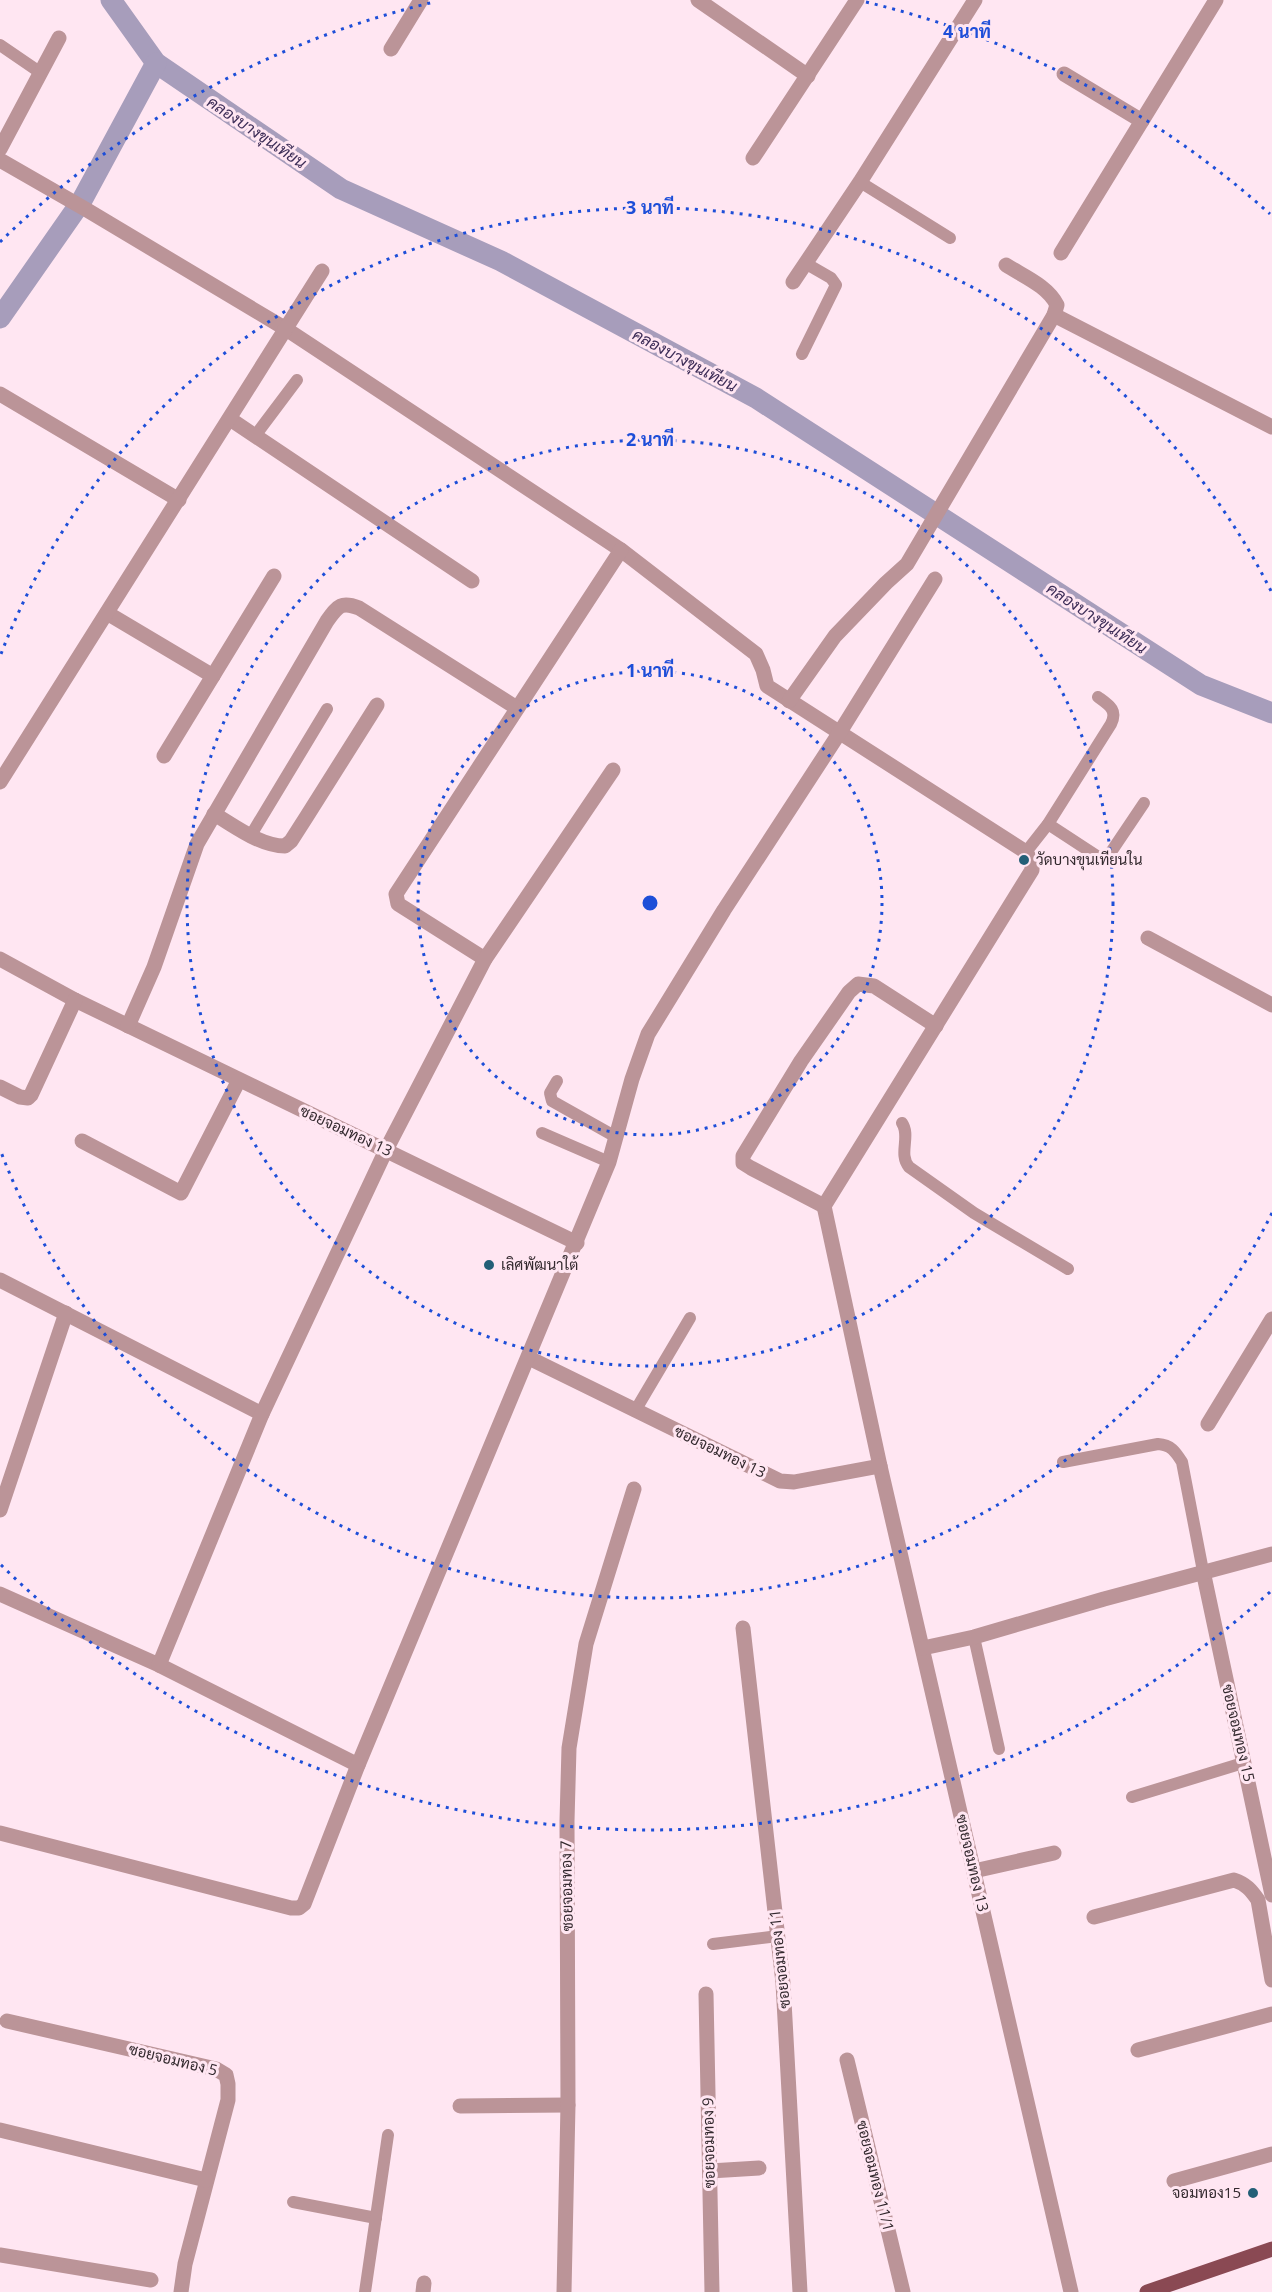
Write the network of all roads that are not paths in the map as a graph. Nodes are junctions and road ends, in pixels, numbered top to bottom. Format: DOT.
graph roads {
  1 [pos="421,0"];
  2 [pos="698,0"];
  3 [pos="857,0"];
  4 [pos="975,0"];
  5 [pos="1216,0"];
  6 [pos="60,38"];
  7 [pos="0,45"];
  8 [pos="391,50"];
  9 [pos="41,73"];
  10 [pos="1064,74"];
  11 [pos="808,76"];
  12 [pos="1142,121"];
  13 [pos="0,149"];
  14 [pos="753,158"];
  15 [pos="0,160"];
  16 [pos="860,182"];
  17 [pos="950,238"];
  18 [pos="1061,253"];
  19 [pos="806,263"];
  20 [pos="1006,265"];
  21 [pos="322,271"];
  22 [pos="793,282"];
  23 [pos="1054,315"];
  24 [pos="286,329"];
  25 [pos="802,354"];
  26 [pos="297,380"];
  27 [pos="0,394"];
  28 [pos="230,419"];
  29 [pos="1272,428"];
  30 [pos="255,436"];
  31 [pos="179,500"];
  32 [pos="621,550"];
  33 [pos="274,576"];
  34 [pos="935,579"];
  35 [pos="472,581"];
  36 [pos="107,613"];
  37 [pos="213,676"];
  38 [pos="1098,697"];
  39 [pos="789,701"];
  40 [pos="377,705"];
  41 [pos="327,708"];
  42 [pos="517,708"];
  43 [pos="840,732"];
  44 [pos="164,756"];
  45 [pos="613,770"];
  46 [pos="0,782"];
  47 [pos="1144,803"];
  48 [pos="214,814"];
  49 [pos="1048,824"];
  50 [pos="251,835"];
  51 [pos="1026,852"];
  52 [pos="1148,938"];
  53 [pos="0,959"];
  54 [pos="485,959"];
  55 [pos="75,1000"];
  56 [pos="1272,1005"];
  57 [pos="128,1026"];
  58 [pos="936,1026"];
  59 [pos="239,1080"];
  60 [pos="557,1081"];
  61 [pos="0,1087"];
  62 [pos="902,1123"];
  63 [pos="542,1133"];
  64 [pos="616,1137"];
  65 [pos="82,1141"];
  66 [pos="386,1150"];
  67 [pos="609,1162"];
  68 [pos="824,1206"];
  69 [pos="577,1244"];
  70 [pos="1068,1269"];
  71 [pos="0,1280"];
  72 [pos="66,1313"];
  73 [pos="690,1318"];
  74 [pos="1272,1319"];
  75 [pos="529,1358"];
  76 [pos="635,1411"];
  77 [pos="262,1414"];
  78 [pos="1208,1424"];
  79 [pos="1063,1462"];
  80 [pos="880,1466"];
  81 [pos="634,1489"];
  82 [pos="0,1510"];
  83 [pos="1272,1554"];
  84 [pos="1203,1571"];
  85 [pos="0,1594"];
  86 [pos="742,1628"];
  87 [pos="974,1637"];
  88 [pos="923,1648"];
  89 [pos="159,1665"];
  90 [pos="999,1749"];
  91 [pos="1243,1763"];
  92 [pos="358,1765"];
  93 [pos="1132,1797"];
  94 [pos="0,1833"];
  95 [pos="1054,1853"];
  96 [pos="1269,1866"];
  97 [pos="974,1871"];
  98 [pos="1272,1895"];
  99 [pos="1094,1917"];
  100 [pos="778,1936"];
  101 [pos="714,1944"];
  102 [pos="1272,1980"];
  103 [pos="706,1994"];
  104 [pos="1272,2014"];
  105 [pos="7,2021"];
  106 [pos="1138,2050"];
  107 [pos="846,2060"];
  108 [pos="568,2105"];
  109 [pos="460,2106"];
  110 [pos="0,2130"];
  111 [pos="388,2135"];
  112 [pos="1272,2154"];
  113 [pos="759,2168"];
  114 [pos="710,2171"];
  115 [pos="206,2180"];
  116 [pos="1174,2181"];
  117 [pos="293,2202"];
  118 [pos="376,2218"];
  119 [pos="1272,2249"];
  120 [pos="0,2255"];
  121 [pos="151,2280"];
  122 [pos="181,2292"];
  123 [pos="365,2292"];
  124 [pos="564,2292"];
  125 [pos="712,2292"];
  126 [pos="800,2292"];
  127 [pos="903,2292"];
  128 [pos="1071,2292"];
  129 [pos="1147,2292"];
  1 -- 8 [label="street"];
  2 -- 11 [label="street"];
  3 -- 11 [label="street"];
  4 -- 16 [label="street"];
  5 -- 12 [label="street"];
  6 -- 9 [label="street"];
  7 -- 9 [label="lane"];
  9 -- 13 [label="street"];
  10 -- 12 [label="street"];
  11 -- 14 [label="street"];
  12 -- 18 [label="street"];
  15 -- 24 [label="street"];
  16 -- 17 [label="lane"];
  16 -- 19 [label="street"];
  19 -- 22 [label="street"];
  19 -- 25 [label="lane"];
  20 -- 23 [label="street"];
  21 -- 24 [label="street"];
  23 -- 29 [label="street"];
  23 -- 39 [label="street"];
  24 -- 28 [label="street"];
  24 -- 32 [label="street"];
  26 -- 30 [label="lane"];
  27 -- 31 [label="street"];
  28 -- 30 [label="street"];
  28 -- 31 [label="street"];
  30 -- 35 [label="street"];
  31 -- 36 [label="street"];
  32 -- 39 [label="street"];
  32 -- 42 [label="street"];
  33 -- 37 [label="street"];
  34 -- 43 [label="street"];
  36 -- 37 [label="street"];
  36 -- 46 [label="street"];
  37 -- 44 [label="street"];
  38 -- 49 [label="lane"];
  39 -- 43 [label="street"];
  40 -- 50 [label="street"];
  41 -- 50 [label="lane"];
  42 -- 48 [label="street"];
  42 -- 54 [label="street"];
  43 -- 51 [label="street"];
  43 -- 64 [label="street"];
  45 -- 54 [label="street"];
  47 -- 49 [label="lane"];
  48 -- 50 [label="street"];
  48 -- 57 [label="street"];
  49 -- 51 [label="lane"];
  51 -- 58 [label="street"];
  52 -- 56 [label="street"];
  53 -- 55 [label="street, ซอยจอมทอง 13"];
  54 -- 66 [label="street"];
  55 -- 57 [label="street, ซอยจอมทอง 13"];
  55 -- 61 [label="street"];
  57 -- 59 [label="street, ซอยจอมทอง 13"];
  58 -- 68 [label="street"];
  58 -- 68 [label="street"];
  59 -- 65 [label="street"];
  59 -- 66 [label="street, ซอยจอมทอง 13"];
  60 -- 64 [label="lane"];
  62 -- 70 [label="lane"];
  63 -- 67 [label="lane"];
  64 -- 67 [label="street"];
  66 -- 69 [label="street, ซอยจอมทอง 13"];
  66 -- 77 [label="street"];
  67 -- 69 [label="street"];
  68 -- 80 [label="street"];
  69 -- 75 [label="street"];
  71 -- 72 [label="street"];
  72 -- 77 [label="street"];
  72 -- 82 [label="street"];
  73 -- 76 [label="lane"];
  74 -- 78 [label="street"];
  75 -- 76 [label="street, ซอยจอมทอง 13"];
  75 -- 92 [label="street"];
  76 -- 80 [label="street, ซอยจอมทอง 13"];
  77 -- 89 [label="street"];
  79 -- 84 [label="lane"];
  80 -- 88 [label="street, ซอยจอมทอง 13"];
  81 -- 108 [label="street, ซอยจอมทอง 7"];
  83 -- 84 [label="street"];
  84 -- 87 [label="street"];
  84 -- 91 [label="street, ซอยจอมทอง 15"];
  85 -- 89 [label="street"];
  86 -- 100 [label="street, ซอยจอมทอง 11"];
  87 -- 88 [label="street"];
  87 -- 90 [label="lane"];
  88 -- 97 [label="street, ซอยจอมทอง 13"];
  89 -- 92 [label="street"];
  91 -- 93 [label="lane"];
  91 -- 96 [label="street, ซอยจอมทอง 15"];
  92 -- 94 [label="street"];
  95 -- 97 [label="street"];
  96 -- 98 [label="street, ซอยจอมทอง 15"];
  97 -- 128 [label="street, ซอยจอมทอง 13"];
  99 -- 102 [label="street"];
  100 -- 101 [label="lane"];
  100 -- 126 [label="street, ซอยจอมทอง 11"];
  103 -- 114 [label="street, ซอยจอมทอง 9"];
  104 -- 106 [label="street"];
  105 -- 115 [label="street, ซอยจอมทอง 5"];
  107 -- 127 [label="street, ซอยจอมทอง 11/1"];
  108 -- 109 [label="street"];
  108 -- 124 [label="street, ซอยจอมทอง 7"];
  110 -- 115 [label="street"];
  111 -- 118 [label="lane"];
  112 -- 116 [label="street"];
  113 -- 114 [label="street"];
  114 -- 125 [label="street, ซอยจอมทอง 9"];
  115 -- 122 [label="street, ซอยจอมทอง 5"];
  117 -- 118 [label="lane"];
  118 -- 123 [label="lane"];
  119 -- 129 [label="main road"];
  120 -- 121 [label="street"];
}
